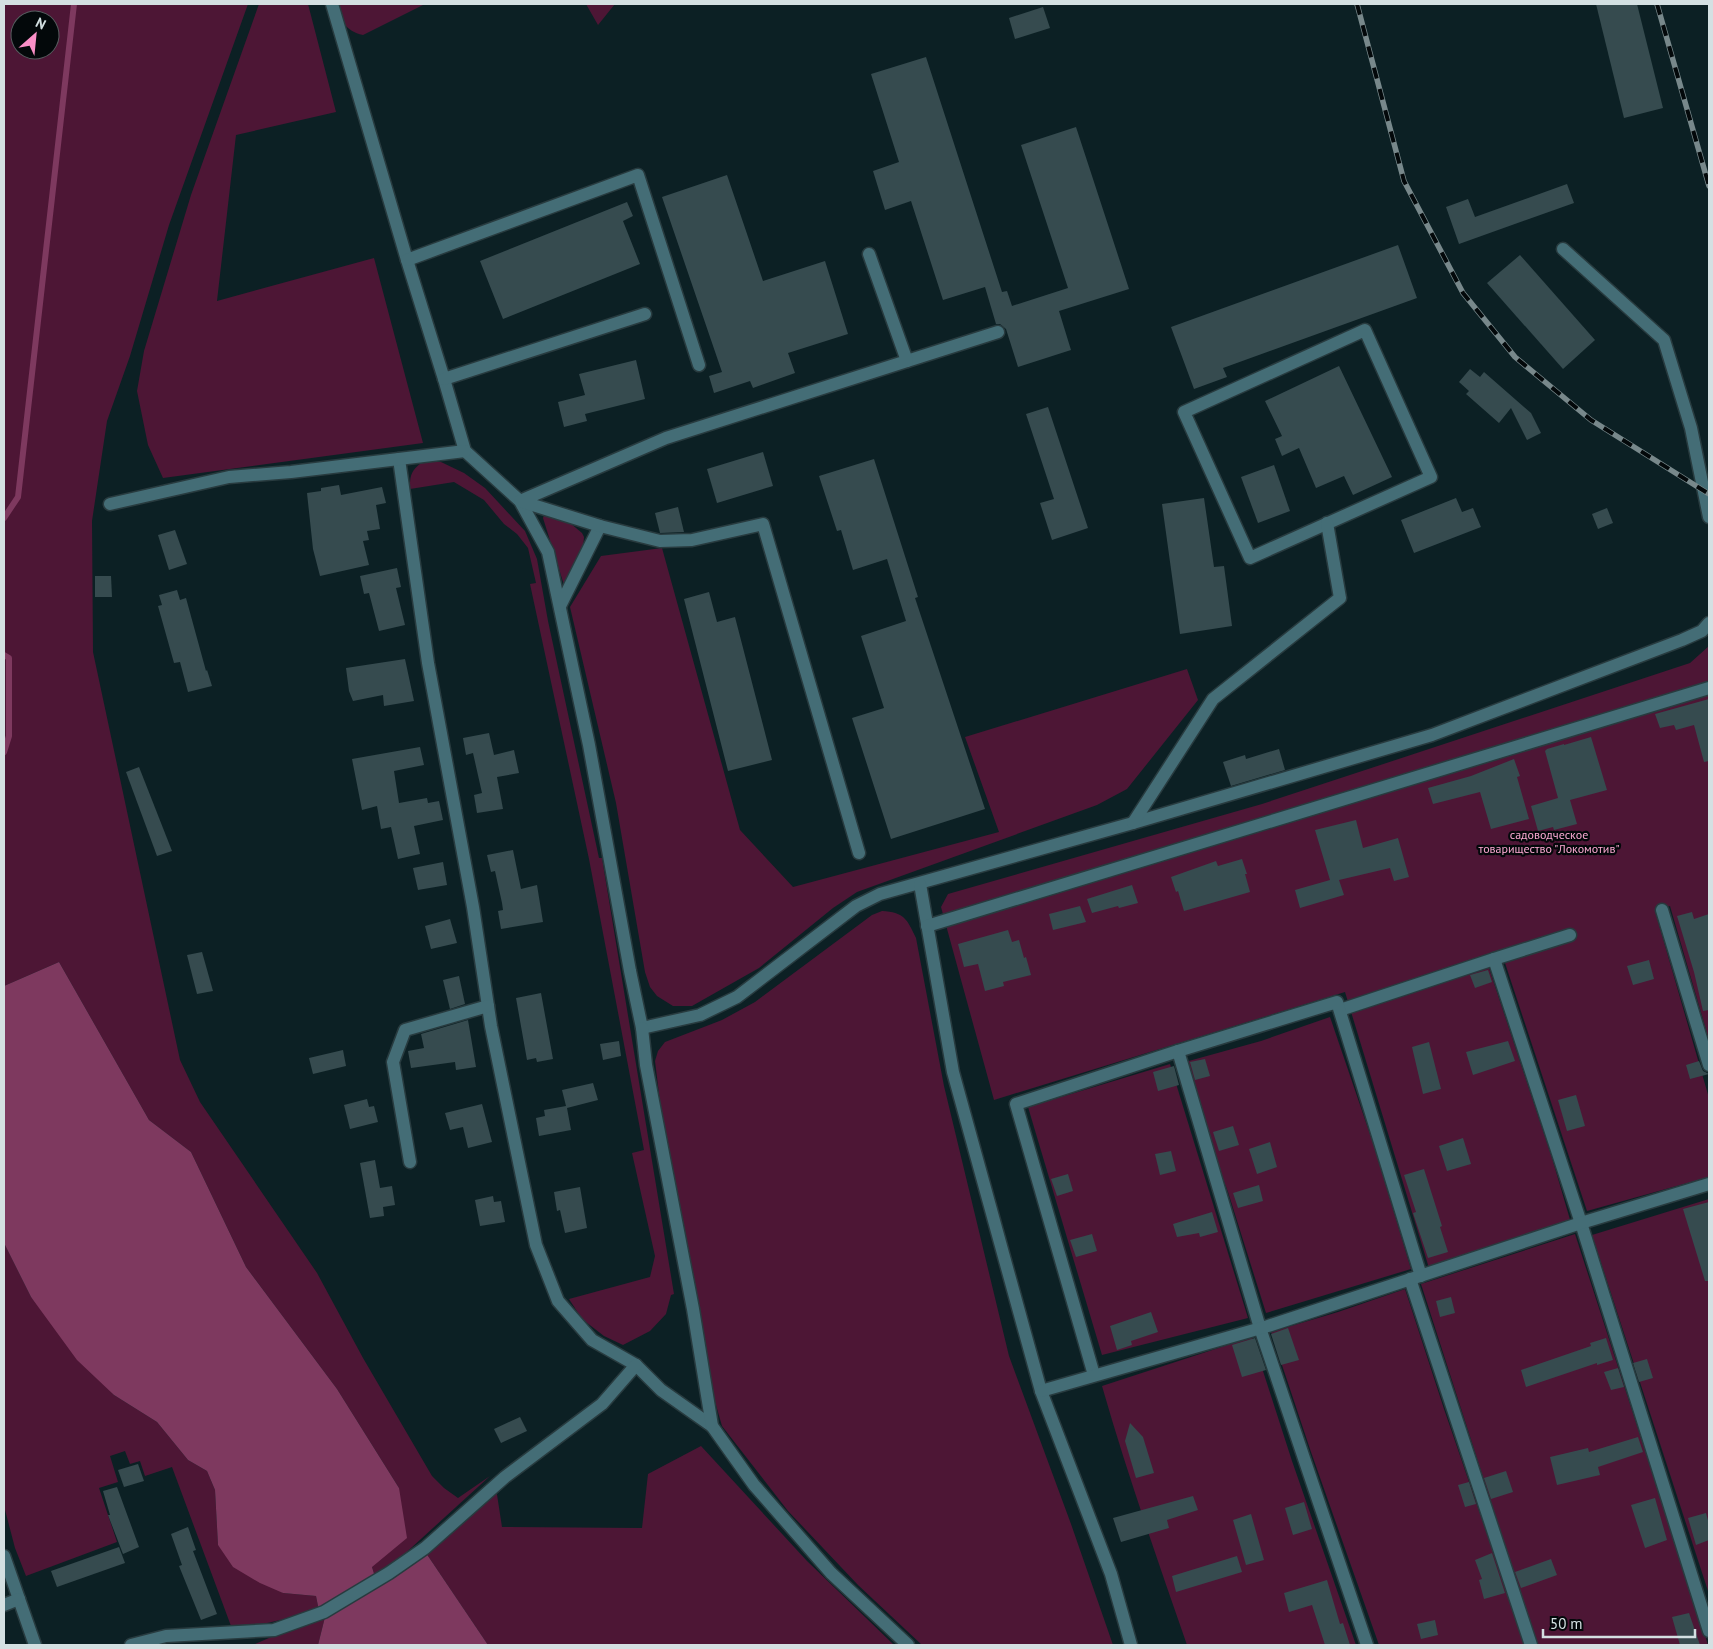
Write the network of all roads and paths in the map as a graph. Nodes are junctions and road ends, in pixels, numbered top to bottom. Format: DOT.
graph roads {
  1 [pos="332,4"];
  2 [pos="1563,249"];
  3 [pos="869,254"];
  4 [pos="407,260"];
  5 [pos="645,314"];
  6 [pos="998,332"];
  7 [pos="907,361"];
  8 [pos="699,365"];
  9 [pos="444,379"];
  10 [pos="465,451"];
  11 [pos="399,459"];
  12 [pos="520,501"];
  13 [pos="110,504"];
  14 [pos="1709,517"];
  15 [pos="1327,523"];
  16 [pos="600,526"];
  17 [pos="560,606"];
  18 [pos="1709,623"];
  19 [pos="1709,688"];
  20 [pos="1133,823"];
  21 [pos="859,853"];
  22 [pos="920,884"];
  23 [pos="1662,910"];
  24 [pos="928,926"];
  25 [pos="1570,935"];
  26 [pos="1494,959"];
  27 [pos="488,1006"];
  28 [pos="1340,1010"];
  29 [pos="642,1028"];
  30 [pos="1178,1051"];
  31 [pos="1709,1065"];
  32 [pos="410,1162"];
  33 [pos="1709,1184"];
  34 [pos="1581,1224"];
  35 [pos="1415,1278"];
  36 [pos="1260,1328"];
  37 [pos="636,1365"];
  38 [pos="1094,1375"];
  39 [pos="1041,1391"];
  40 [pos="712,1426"];
  41 [pos="4,1556"];
  42 [pos="19,1599"];
  43 [pos="4,1605"];
  44 [pos="1709,1631"];
  45 [pos="35,1645"];
  46 [pos="131,1645"];
  47 [pos="908,1645"];
  48 [pos="1130,1645"];
  49 [pos="1367,1645"];
  50 [pos="1531,1645"];
  1 -- 4 [label="street"];
  2 -- 14 [label="street"];
  3 -- 7 [label="street"];
  4 -- 8 [label="street"];
  4 -- 9 [label="street"];
  5 -- 9 [label="street"];
  6 -- 7 [label="street"];
  7 -- 12 [label="street"];
  9 -- 10 [label="street"];
  10 -- 11 [label="street"];
  10 -- 12 [label="street"];
  11 -- 13 [label="street"];
  11 -- 27 [label="street"];
  12 -- 16 [label="street"];
  12 -- 17 [label="street"];
  15 -- 15 [label="street"];
  15 -- 20 [label="street"];
  16 -- 17 [label="street"];
  16 -- 21 [label="street"];
  17 -- 29 [label="street"];
  18 -- 20 [label="street"];
  19 -- 24 [label="street"];
  20 -- 22 [label="street"];
  22 -- 24 [label="street"];
  22 -- 29 [label="street"];
  23 -- 31 [label="street"];
  24 -- 39 [label="street"];
  25 -- 26 [label="street"];
  26 -- 28 [label="street"];
  26 -- 34 [label="street"];
  27 -- 32 [label="street"];
  27 -- 37 [label="street"];
  28 -- 30 [label="street"];
  28 -- 35 [label="street"];
  29 -- 40 [label="street"];
  30 -- 36 [label="street"];
  30 -- 38 [label="street"];
  33 -- 34 [label="street"];
  34 -- 35 [label="street"];
  34 -- 44 [label="street"];
  35 -- 36 [label="street"];
  35 -- 50 [label="street"];
  36 -- 38 [label="street"];
  36 -- 49 [label="street"];
  37 -- 40 [label="street"];
  37 -- 46 [label="street"];
  38 -- 39 [label="street"];
  39 -- 48 [label="street"];
  40 -- 47 [label="street"];
  41 -- 42 [label="street"];
  42 -- 43 [label="street"];
  42 -- 45 [label="street"];
}
